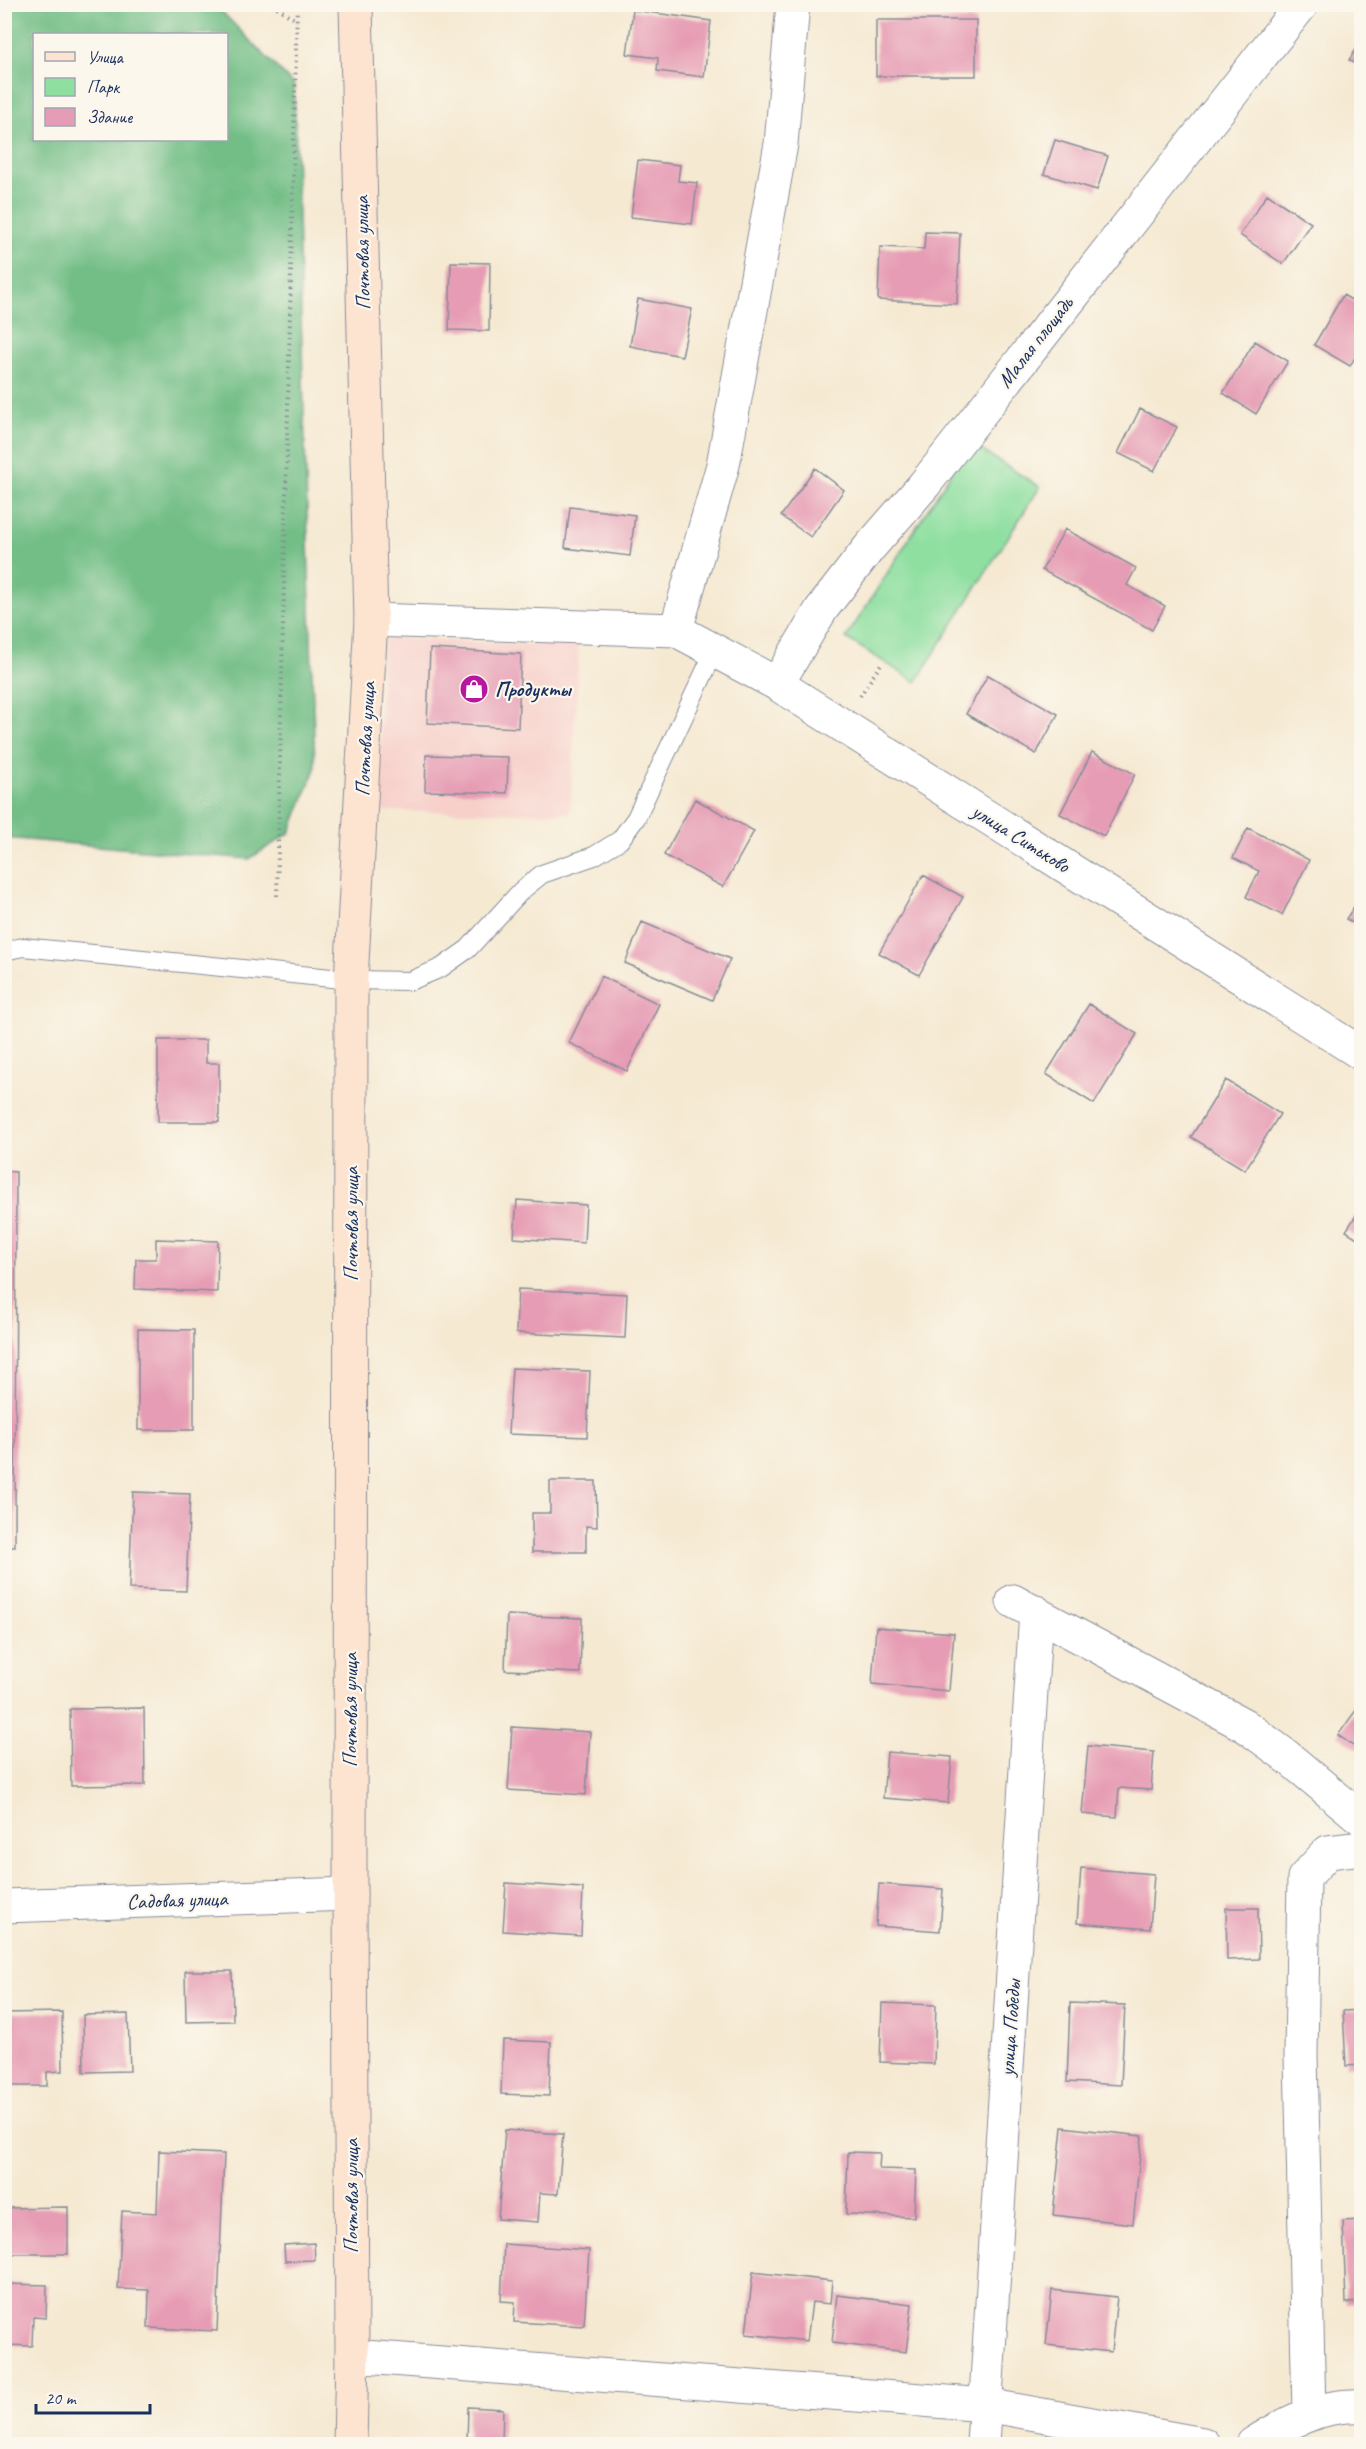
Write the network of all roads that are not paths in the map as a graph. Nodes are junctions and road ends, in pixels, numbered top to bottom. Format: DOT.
graph roads {
  1 [pos="356,4"];
  2 [pos="793,4"];
  3 [pos="1302,4"];
  4 [pos="371,620"];
  5 [pos="676,630"];
  6 [pos="716,650"];
  7 [pos="777,684"];
  8 [pos="4,951"];
  9 [pos="351,980"];
  10 [pos="1362,1054"];
  11 [pos="1362,1819"];
  12 [pos="1362,1848"];
  13 [pos="350,1894"];
  14 [pos="4,1906"];
  15 [pos="352,2356"];
  16 [pos="986,2405"];
  17 [pos="1362,2406"];
  18 [pos="1309,2414"];
  19 [pos="350,2445"];
  20 [pos="983,2445"];
  21 [pos="1203,2445"];
  22 [pos="1253,2445"];
  1 -- 4 [label="street, Почтовая улица"];
  2 -- 5 [label="street"];
  3 -- 7 [label="street, Малая площадь"];
  4 -- 5 [label="street"];
  4 -- 9 [label="street, Почтовая улица"];
  5 -- 6 [label="street, улица Ситьково"];
  6 -- 7 [label="street, улица Ситьково"];
  6 -- 9 [label="lane"];
  7 -- 10 [label="street, улица Ситьково"];
  8 -- 9 [label="lane"];
  9 -- 13 [label="street, Почтовая улица"];
  11 -- 16 [label="street, улица Победы"];
  12 -- 18 [label="street"];
  13 -- 14 [label="street, Садовая улица"];
  13 -- 15 [label="street, Почтовая улица"];
  15 -- 16 [label="street"];
  15 -- 19 [label="street, Почтовая улица"];
  16 -- 20 [label="street, улица Победы"];
  16 -- 21 [label="street"];
  17 -- 18 [label="street"];
  18 -- 22 [label="street"];
}
